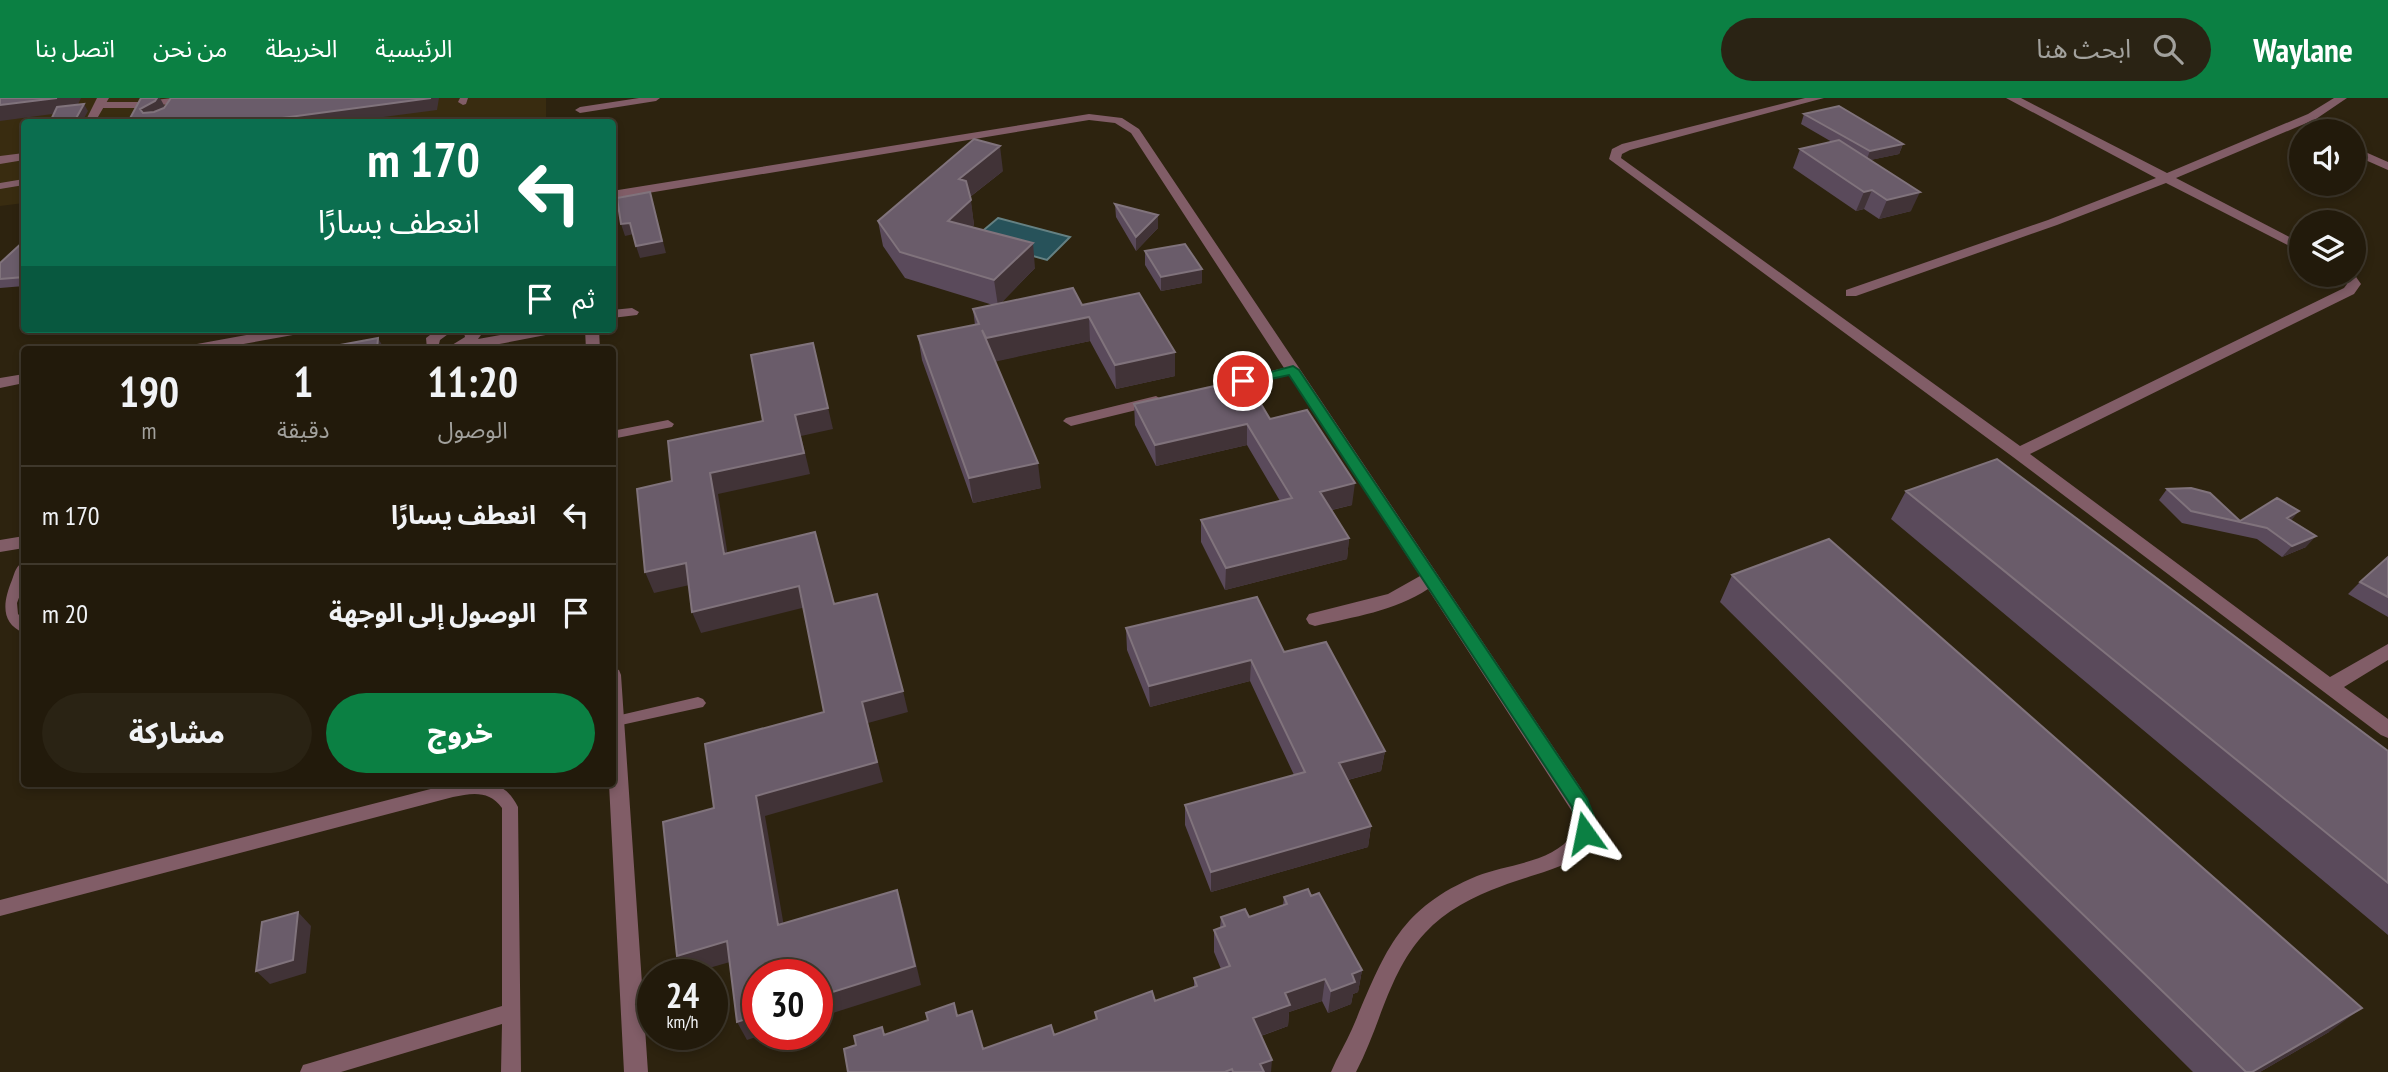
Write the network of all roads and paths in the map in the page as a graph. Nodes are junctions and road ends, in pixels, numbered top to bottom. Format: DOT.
graph roads {
  1 [pos="192,98"];
  2 [pos="656,98"];
  3 [pos="1818,98"];
  4 [pos="2012,98"];
  5 [pos="2341,98"];
  6 [pos="177,100"];
  7 [pos="101,102"];
  8 [pos="580,110"];
  9 [pos="170,113"];
  10 [pos="92,119"];
  11 [pos="2301,119"];
  12 [pos="2289,125"];
  13 [pos="2366,156"];
  14 [pos="21,157"];
  15 [pos="0,160"];
  16 [pos="2388,166"];
  17 [pos="2168,179"];
  18 [pos="21,182"];
  19 [pos="0,186"];
  20 [pos="616,194"];
  21 [pos="2289,242"];
  22 [pos="2352,287"];
  23 [pos="1851,292"];
  24 [pos="616,308"];
  25 [pos="616,313"];
  26 [pos="282,333"];
  27 [pos="473,333"];
  28 [pos="536,333"];
  29 [pos="208,346"];
  30 [pos="462,346"];
  31 [pos="469,346"];
  32 [pos="1293,370"];
  33 [pos="21,380"];
  34 [pos="0,383"];
  35 [pos="1205,390"];
  36 [pos="1165,399"];
  37 [pos="1071,421"];
  38 [pos="668,424"];
  39 [pos="616,434"];
  40 [pos="2019,453"];
  41 [pos="21,542"];
  42 [pos="0,546"];
  43 [pos="21,575"];
  44 [pos="1430,576"];
  45 [pos="1315,619"];
  46 [pos="21,625"];
  47 [pos="2388,651"];
  48 [pos="2330,686"];
  49 [pos="698,703"];
  50 [pos="616,722"];
  51 [pos="2388,730"];
  52 [pos="616,739"];
  53 [pos="476,787"];
  54 [pos="487,787"];
  55 [pos="0,908"];
  56 [pos="511,1013"];
  57 [pos="310,1072"];
  58 [pos="511,1072"];
  59 [pos="636,1072"];
  60 [pos="1343,1072"];
  1 -- 6 [label="lane"];
  2 -- 8 [label="lane"];
  3 -- 40 [label="street"];
  4 -- 17 [label="street"];
  5 -- 11 [label="street"];
  6 -- 7 [label="lane"];
  6 -- 9 [label="lane"];
  7 -- 10 [label="street"];
  12 -- 17 [label="street"];
  13 -- 16 [label="street"];
  14 -- 15 [label="street"];
  17 -- 21 [label="street"];
  17 -- 23 [label="street"];
  18 -- 19 [label="lane"];
  20 -- 32 [label="street"];
  22 -- 40 [label="street"];
  24 -- 25 [label="street"];
  26 -- 29 [label="street"];
  27 -- 30 [label="street"];
  28 -- 31 [label="street"];
  32 -- 35 [label="street"];
  32 -- 44 [label="street"];
  33 -- 34 [label="street"];
  36 -- 37 [label="street"];
  38 -- 39 [label="lane"];
  40 -- 48 [label="street"];
  41 -- 42 [label="street"];
  43 -- 46 [label="lane"];
  44 -- 45 [label="street"];
  44 -- 60 [label="street"];
  47 -- 48 [label="street"];
  48 -- 51 [label="street"];
  49 -- 50 [label="lane"];
  52 -- 59 [label="street"];
  53 -- 55 [label="lane"];
  54 -- 56 [label="lane"];
  56 -- 57 [label="lane"];
  56 -- 58 [label="lane"];
}
